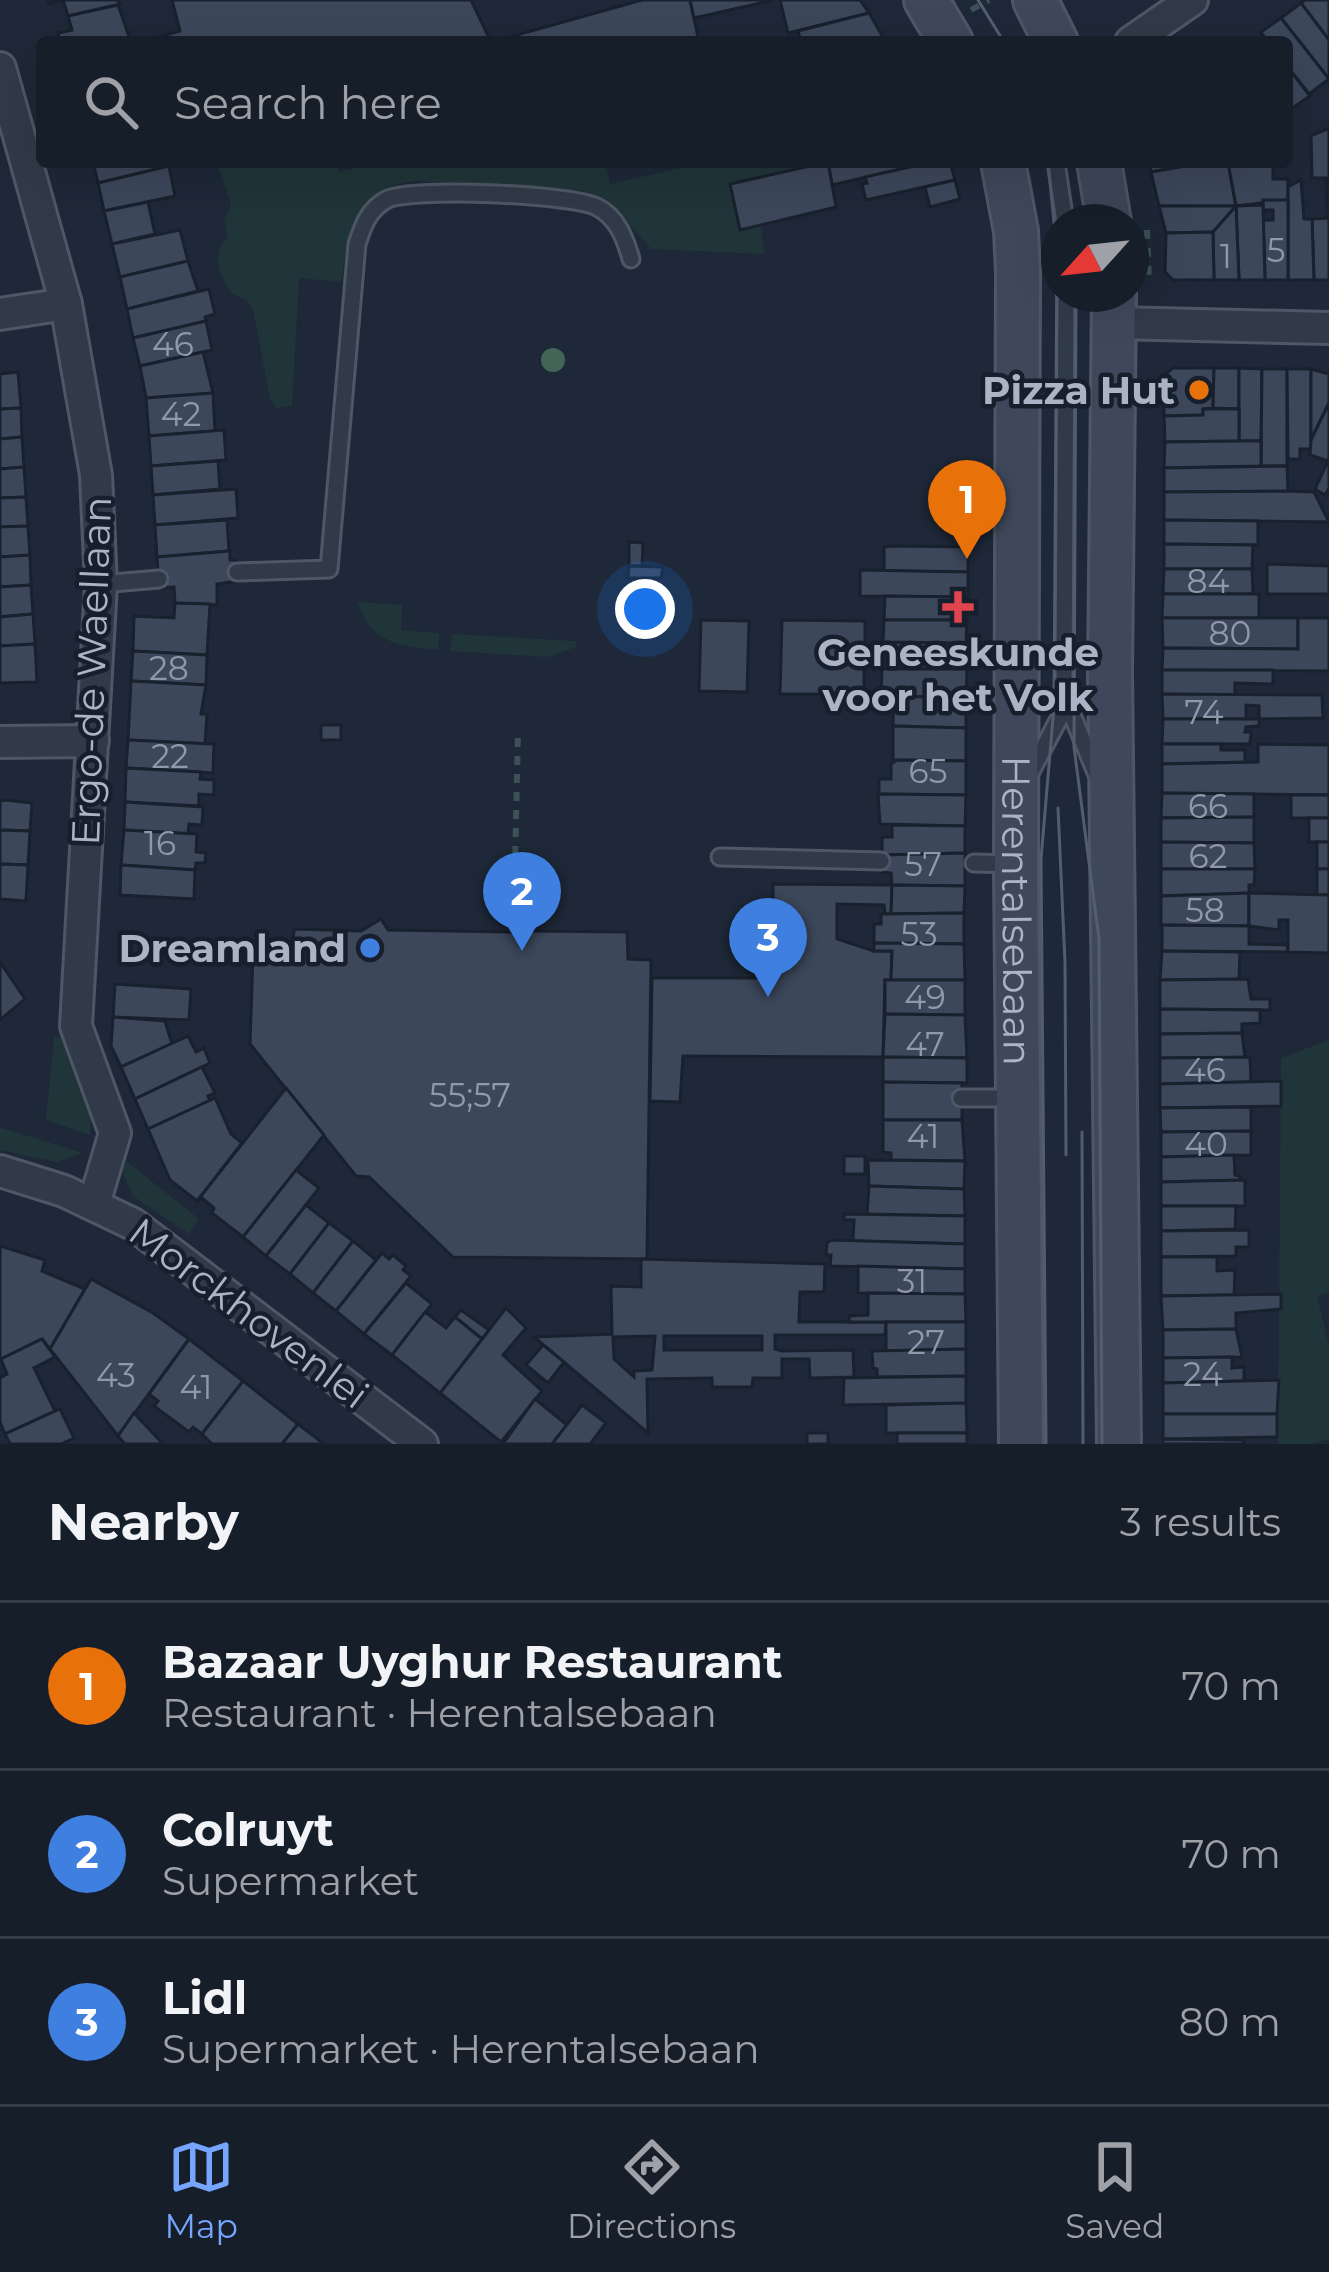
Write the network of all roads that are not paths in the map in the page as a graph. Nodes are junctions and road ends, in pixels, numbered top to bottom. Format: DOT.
graph roads {
  1 [pos="926,0"];
  2 [pos="1035,0"];
  3 [pos="1192,0"];
  4 [pos="947,36"];
  5 [pos="1035,36"];
  6 [pos="1053,36"];
  7 [pos="1140,36"];
  8 [pos="0,68"];
  9 [pos="1004,168"];
  10 [pos="1057,168"];
  11 [pos="1100,168"];
  12 [pos="1062,204"];
  13 [pos="1106,204"];
  14 [pos="631,259"];
  15 [pos="66,304"];
  16 [pos="1149,311"];
  17 [pos="1066,312"];
  18 [pos="1114,312"];
  19 [pos="0,314"];
  20 [pos="1329,328"];
  21 [pos="237,572"];
  22 [pos="159,578"];
  23 [pos="101,584"];
  24 [pos="1064,688"];
  25 [pos="0,742"];
  26 [pos="93,742"];
  27 [pos="1017,799"];
  28 [pos="1112,808"];
  29 [pos="720,857"];
  30 [pos="880,861"];
  31 [pos="961,1098"];
  32 [pos="1018,1098"];
  33 [pos="0,1171"];
  34 [pos="94,1204"];
  35 [pos="422,1444"];
  36 [pos="1021,1444"];
  37 [pos="1119,1444"];
  1 -- 4 [label="main road"];
  2 -- 5 [label="lane"];
  2 -- 6 [label="main road"];
  3 -- 7 [label="street"];
  8 -- 15 [label="street, Ergo-de Waellaan"];
  9 -- 27 [label="main road, Herentalsebaan"];
  10 -- 12 [label="lane"];
  11 -- 13 [label="main road"];
  14 -- 21 [label="lane"];
  15 -- 19 [label="street"];
  15 -- 23 [label="street, Ergo-de Waellaan"];
  16 -- 20 [label="street"];
  17 -- 24 [label="lane"];
  18 -- 28 [label="main road"];
  22 -- 23 [label="lane"];
  23 -- 26 [label="street, Ergo-de Waellaan"];
  24 -- 27 [label="lane"];
  24 -- 28 [label="lane"];
  25 -- 26 [label="street"];
  26 -- 34 [label="street, Ergo-de Waellaan"];
  27 -- 32 [label="main road, Herentalsebaan"];
  28 -- 37 [label="main road"];
  29 -- 30 [label="lane"];
  31 -- 32 [label="lane"];
  32 -- 36 [label="main road, Herentalsebaan"];
  33 -- 34 [label="street, Morckhovenlei"];
  34 -- 35 [label="street, Morckhovenlei"];
}
